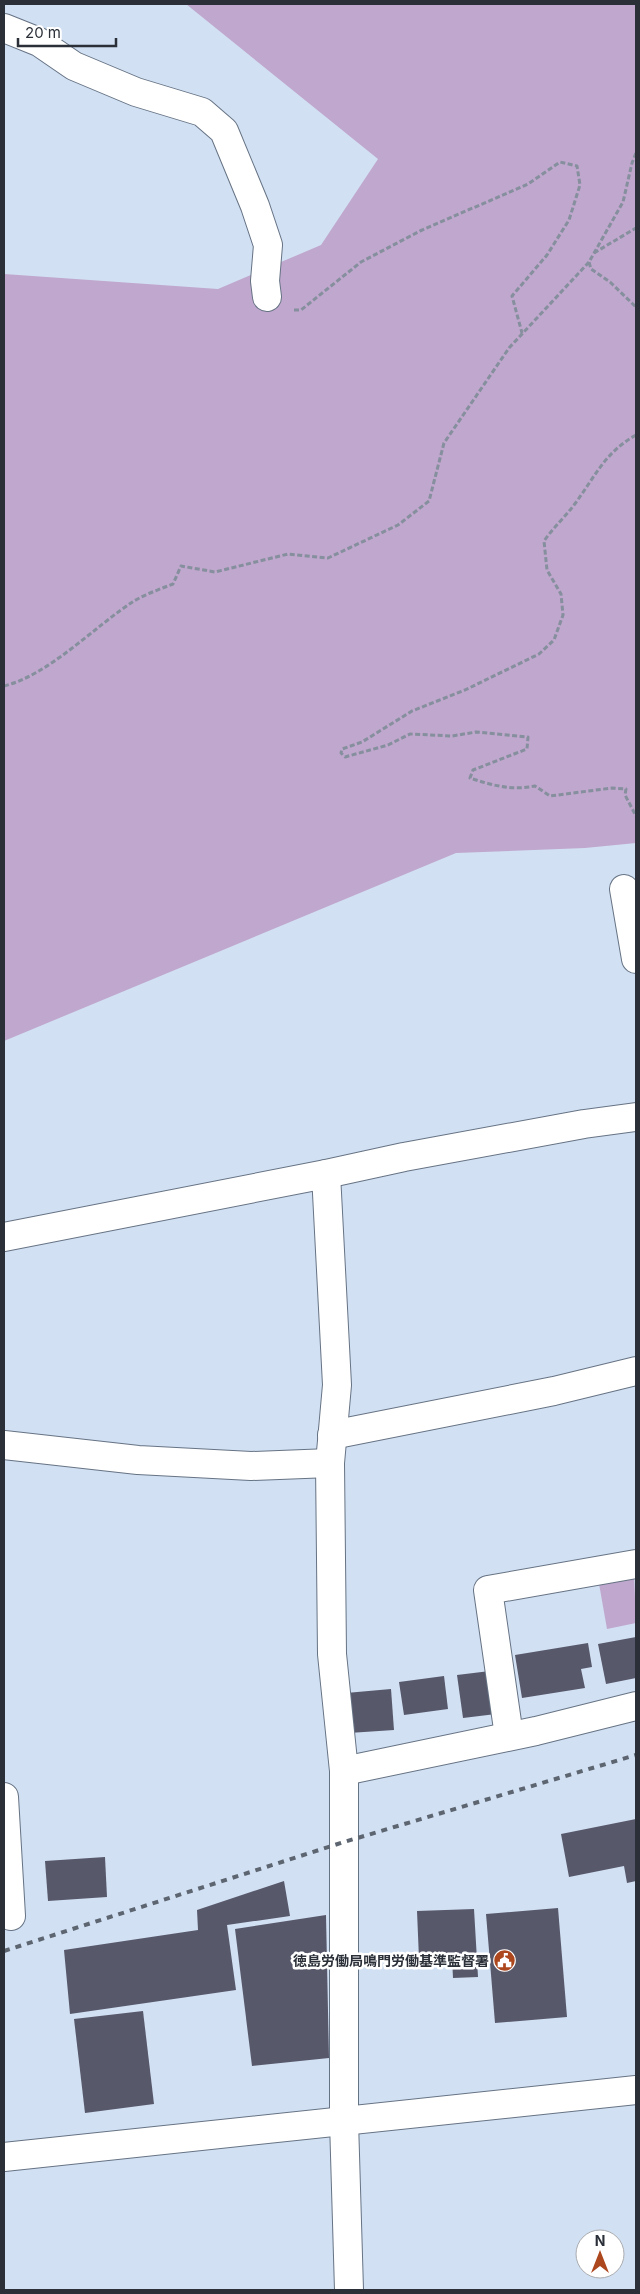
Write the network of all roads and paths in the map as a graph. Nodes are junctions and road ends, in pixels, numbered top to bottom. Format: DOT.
graph roads {
  1 [pos="4,28"];
  2 [pos="636,153"];
  3 [pos="636,228"];
  4 [pos="594,254"];
  5 [pos="589,262"];
  6 [pos="266,297"];
  7 [pos="636,307"];
  8 [pos="522,333"];
  9 [pos="636,436"];
  10 [pos="4,686"];
  11 [pos="636,816"];
  12 [pos="624,889"];
  13 [pos="636,959"];
  14 [pos="636,1117"];
  15 [pos="326,1174"];
  16 [pos="4,1237"];
  17 [pos="636,1371"];
  18 [pos="332,1435"];
  19 [pos="4,1445"];
  20 [pos="330,1463"];
  21 [pos="636,1564"];
  22 [pos="636,1706"];
  23 [pos="509,1736"];
  24 [pos="344,1771"];
  25 [pos="4,1797"];
  26 [pos="11,1916"];
  27 [pos="636,2090"];
  28 [pos="344,2121"];
  29 [pos="4,2156"];
  30 [pos="349,2290"];
  1 -- 6 [label="street"];
  2 -- 4 [label="path"];
  3 -- 4 [label="path"];
  4 -- 5 [label="path"];
  5 -- 7 [label="path"];
  5 -- 8 [label="path"];
  6 -- 8 [label="path"];
  8 -- 10 [label="path"];
  9 -- 11 [label="path"];
  12 -- 13 [label="street"];
  14 -- 15 [label="street"];
  15 -- 16 [label="street"];
  15 -- 18 [label="street"];
  17 -- 18 [label="street"];
  18 -- 20 [label="street"];
  19 -- 20 [label="street"];
  20 -- 24 [label="street"];
  21 -- 23 [label="street"];
  22 -- 23 [label="street"];
  23 -- 24 [label="street"];
  24 -- 28 [label="street"];
  25 -- 26 [label="street"];
  27 -- 28 [label="street"];
  28 -- 29 [label="street"];
  28 -- 30 [label="street"];
}
